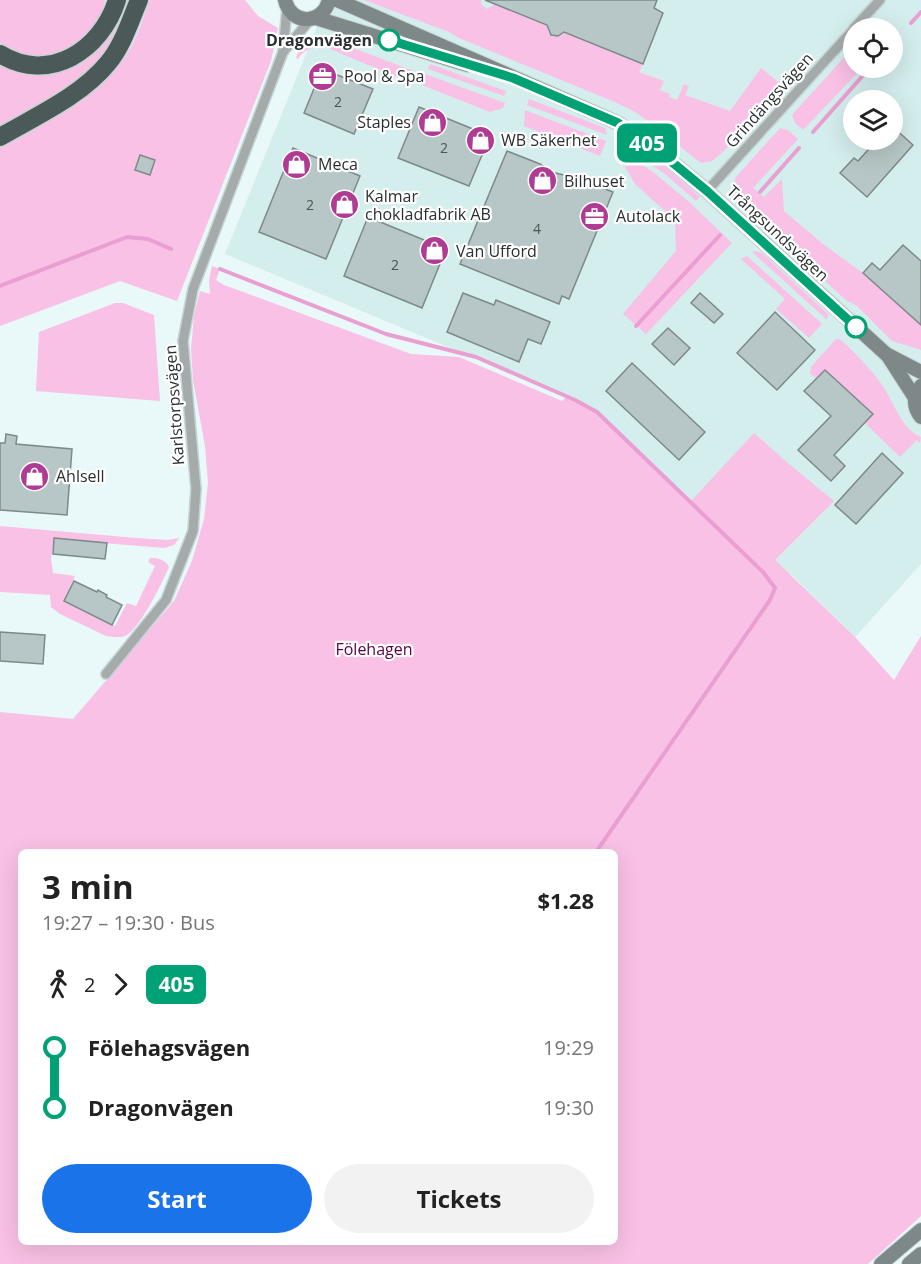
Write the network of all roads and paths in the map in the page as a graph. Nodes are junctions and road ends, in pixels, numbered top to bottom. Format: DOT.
graph roads {
  1 [pos="117,0"];
  2 [pos="139,0"];
  3 [pos="329,0"];
  4 [pos="337,0"];
  5 [pos="880,0"];
  6 [pos="286,3"];
  7 [pos="864,18"];
  8 [pos="313,19"];
  9 [pos="843,41"];
  10 [pos="283,52"];
  11 [pos="0,54"];
  12 [pos="513,78"];
  13 [pos="0,137"];
  14 [pos="707,191"];
  15 [pos="886,354"];
  16 [pos="921,372"];
  17 [pos="918,392"];
  18 [pos="921,417"];
  19 [pos="106,674"];
  20 [pos="921,1230"];
  21 [pos="921,1254"];
  22 [pos="881,1264"];
  23 [pos="909,1264"];
  1 -- 11 [label="highway"];
  2 -- 13 [label="highway"];
  3 -- 8 [label="main road"];
  4 -- 12 [label="main road, Trångsundsvägen"];
  5 -- 7 [label="street, Grindängsvägen"];
  6 -- 8 [label="main road, Trångsundsvägen"];
  6 -- 10 [label="street, Karlstorpsvägen"];
  8 -- 10 [label="street, Karlstorpsvägen"];
  8 -- 12 [label="main road, Trångsundsvägen"];
  9 -- 14 [label="street, Grindängsvägen"];
  10 -- 19 [label="street, Karlstorpsvägen"];
  12 -- 14 [label="main road, Trångsundsvägen"];
  14 -- 15 [label="main road, Trångsundsvägen"];
  15 -- 16 [label="main road, Trångsundsvägen"];
  15 -- 17 [label="main road, Trångsundsvägen"];
  17 -- 18 [label="main road, Trångsundsvägen"];
  20 -- 22 [label="main road"];
  21 -- 23 [label="main road"];
}
